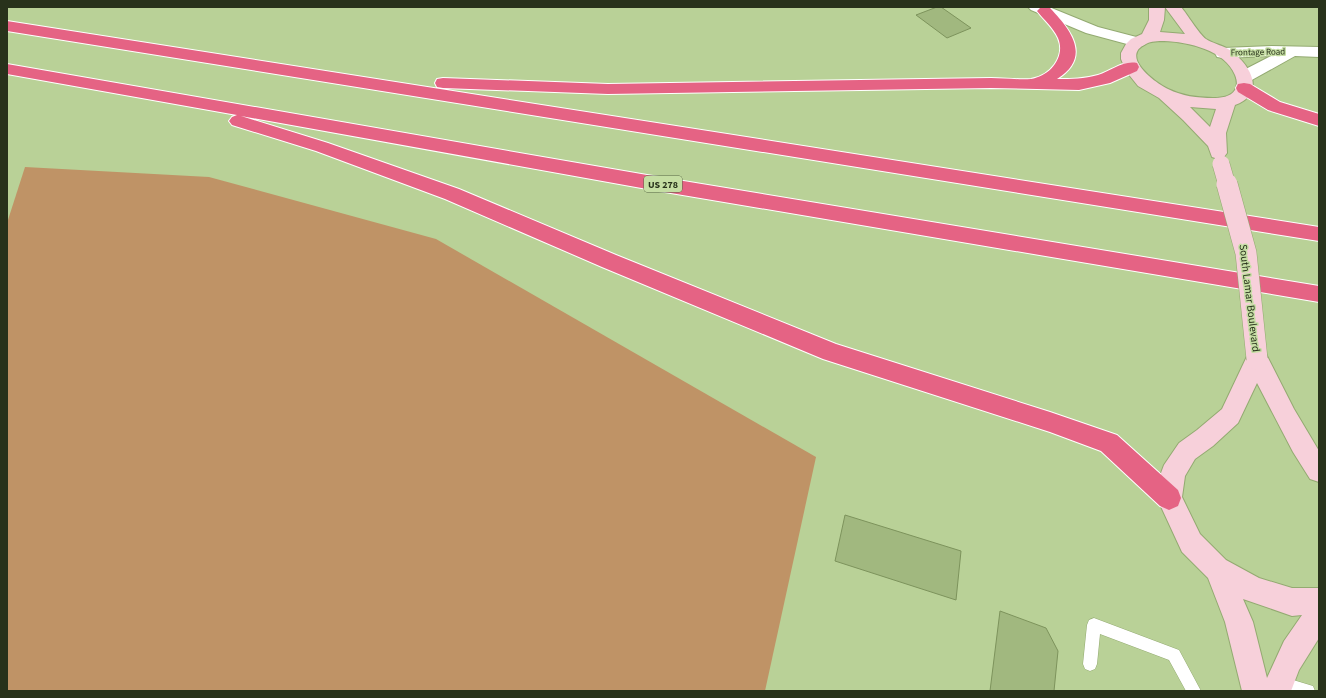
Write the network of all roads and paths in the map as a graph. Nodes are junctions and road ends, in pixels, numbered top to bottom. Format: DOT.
graph roads {
  1 [pos="1157,7"];
  2 [pos="1173,7"];
  3 [pos="1040,9"];
  4 [pos="7,26"];
  5 [pos="1143,40"];
  6 [pos="1200,42"];
  7 [pos="1292,52"];
  8 [pos="1319,52"];
  9 [pos="1223,53"];
  10 [pos="1129,63"];
  11 [pos="7,69"];
  12 [pos="291,72"];
  13 [pos="1244,82"];
  14 [pos="1035,84"];
  15 [pos="149,93"];
  16 [pos="1163,94"];
  17 [pos="1228,101"];
  18 [pos="1319,120"];
  19 [pos="1216,144"];
  20 [pos="1319,234"];
  21 [pos="1319,294"];
  22 [pos="1257,359"];
  23 [pos="1319,471"];
  24 [pos="1169,498"];
  25 [pos="1218,569"];
  26 [pos="1319,601"];
  27 [pos="1319,615"];
  28 [pos="1090,664"];
  29 [pos="1271,688"];
  30 [pos="1194,691"];
  31 [pos="1308,691"];
  1 -- 5 [label="street"];
  2 -- 6 [label="street"];
  3 -- 5 [label="street"];
  3 -- 10 [label="street"];
  3 -- 14 [label="highway"];
  4 -- 12 [label="highway"];
  5 -- 6 [label="street"];
  5 -- 10 [label="street"];
  6 -- 9 [label="street"];
  7 -- 8 [label="street, Frontage Road"];
  7 -- 9 [label="street, Frontage Road"];
  7 -- 13 [label="street, Frontage Road"];
  9 -- 13 [label="street"];
  10 -- 14 [label="highway"];
  10 -- 16 [label="street"];
  11 -- 15 [label="highway, US 278"];
  12 -- 14 [label="highway"];
  12 -- 20 [label="highway"];
  13 -- 17 [label="street"];
  13 -- 18 [label="highway"];
  15 -- 21 [label="highway, US 278"];
  15 -- 24 [label="highway"];
  16 -- 17 [label="street"];
  16 -- 19 [label="street, South Lamar Boulevard"];
  17 -- 19 [label="street, South Lamar Boulevard"];
  19 -- 22 [label="street, South Lamar Boulevard, bridge"];
  22 -- 23 [label="street, South Lamar Boulevard"];
  22 -- 24 [label="street, South Lamar Boulevard"];
  24 -- 25 [label="street"];
  25 -- 26 [label="street"];
  25 -- 29 [label="street"];
  27 -- 29 [label="street"];
  28 -- 30 [label="lane"];
  29 -- 31 [label="lane"];
}
